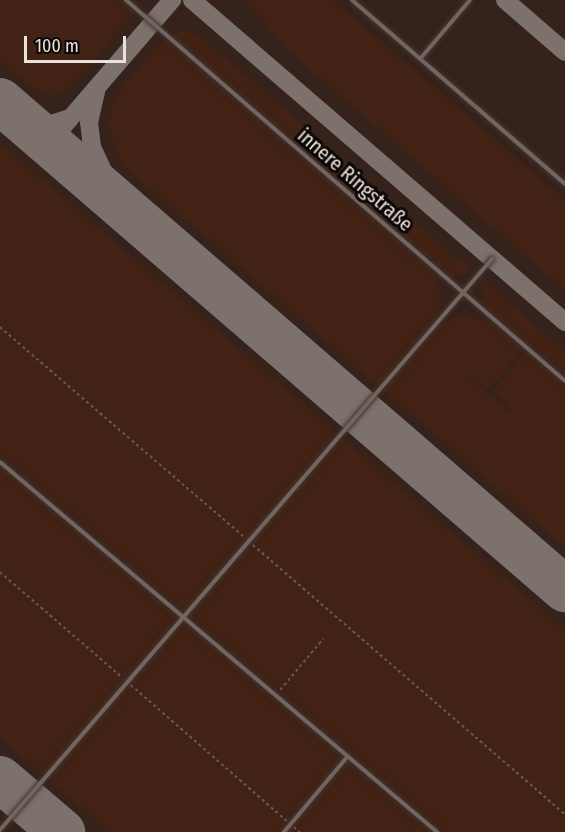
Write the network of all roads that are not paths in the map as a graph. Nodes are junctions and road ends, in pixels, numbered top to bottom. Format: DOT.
graph roads {
  1 [pos="126,0"];
  2 [pos="352,0"];
  3 [pos="470,0"];
  4 [pos="420,59"];
  5 [pos="565,184"];
  6 [pos="492,259"];
  7 [pos="463,294"];
  8 [pos="565,381"];
  9 [pos="0,462"];
  10 [pos="182,618"];
  11 [pos="348,756"];
  12 [pos="0,830"];
  13 [pos="284,832"];
  14 [pos="437,832"];
  1 -- 7 [label="lane, innere Ringstraße"];
  2 -- 4 [label="lane"];
  3 -- 4 [label="lane"];
  4 -- 5 [label="lane"];
  6 -- 7 [label="lane"];
  7 -- 8 [label="lane, innere Ringstraße"];
  7 -- 10 [label="lane"];
  9 -- 10 [label="lane"];
  10 -- 11 [label="lane"];
  10 -- 12 [label="lane"];
  11 -- 13 [label="lane"];
  11 -- 14 [label="lane"];
}
